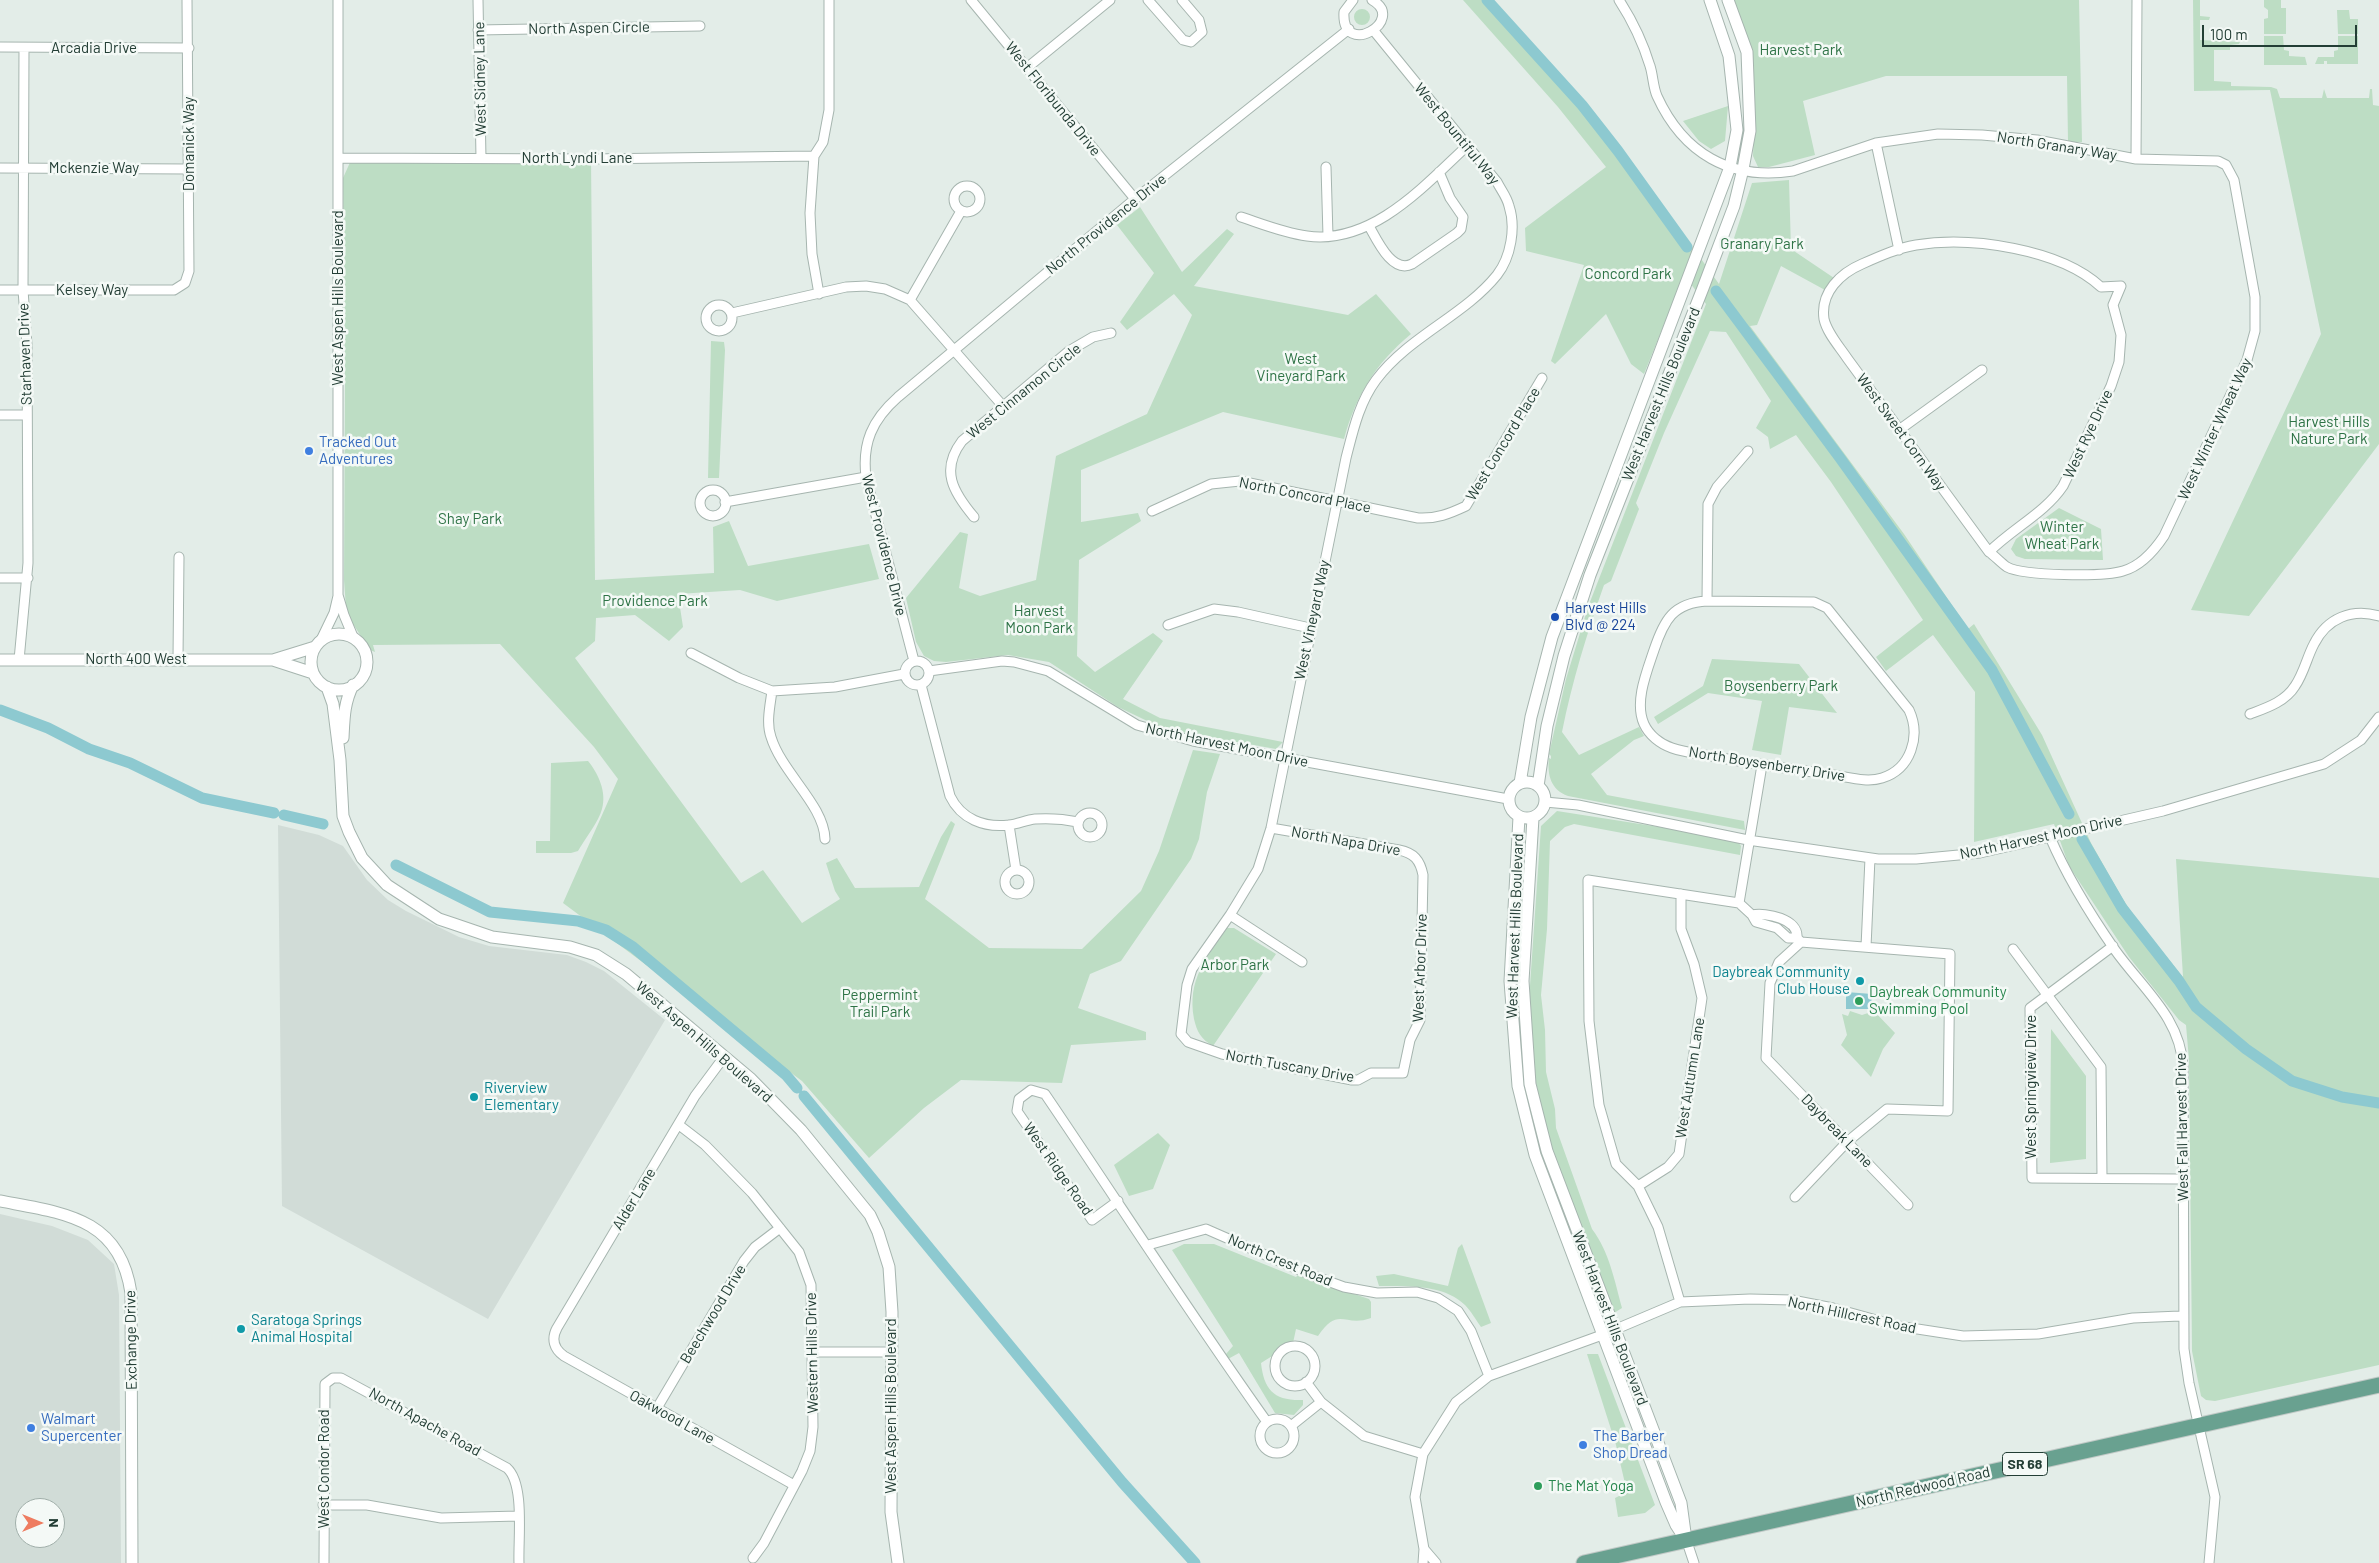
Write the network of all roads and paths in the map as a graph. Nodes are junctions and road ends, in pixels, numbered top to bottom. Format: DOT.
graph roads {
  1 [pos="187,0"];
  2 [pos="338,0"];
  3 [pos="478,0"];
  4 [pos="829,0"];
  5 [pos="971,0"];
  6 [pos="1110,0"];
  7 [pos="1148,0"];
  8 [pos="1182,0"];
  9 [pos="1619,0"];
  10 [pos="1710,0"];
  11 [pos="1728,0"];
  12 [pos="2137,0"];
  13 [pos="1350,1"];
  14 [pos="1375,1"];
  15 [pos="700,26"];
  16 [pos="1349,29"];
  17 [pos="478,30"];
  18 [pos="1374,31"];
  19 [pos="0,48"];
  20 [pos="24,48"];
  21 [pos="189,48"];
  22 [pos="1028,67"];
  23 [pos="1876,143"];
  24 [pos="1467,146"];
  25 [pos="814,156"];
  26 [pos="339,158"];
  27 [pos="481,158"];
  28 [pos="2136,158"];
  29 [pos="2226,165"];
  30 [pos="1326,167"];
  31 [pos="1730,167"];
  32 [pos="0,168"];
  33 [pos="23,168"];
  34 [pos="189,169"];
  35 [pos="1743,169"];
  36 [pos="1439,172"];
  37 [pos="1135,199"];
  38 [pos="961,211"];
  39 [pos="1241,217"];
  40 [pos="1369,226"];
  41 [pos="1328,236"];
  42 [pos="1511,247"];
  43 [pos="1899,250"];
  44 [pos="182,286"];
  45 [pos="0,290"];
  46 [pos="23,290"];
  47 [pos="819,294"];
  48 [pos="910,300"];
  49 [pos="732,313"];
  50 [pos="1111,333"];
  51 [pos="954,349"];
  52 [pos="1982,370"];
  53 [pos="1542,378"];
  54 [pos="1002,405"];
  55 [pos="0,415"];
  56 [pos="27,415"];
  57 [pos="871,428"];
  58 [pos="1899,430"];
  59 [pos="1748,451"];
  60 [pos="866,477"];
  61 [pos="1337,501"];
  62 [pos="725,502"];
  63 [pos="1152,511"];
  64 [pos="974,517"];
  65 [pos="1433,519"];
  66 [pos="1989,552"];
  67 [pos="179,557"];
  68 [pos="2139,563"];
  69 [pos="0,578"];
  70 [pos="28,578"];
  71 [pos="338,595"];
  72 [pos="1707,601"];
  73 [pos="2379,616"];
  74 [pos="1168,625"];
  75 [pos="1310,628"];
  76 [pos="354,639"];
  77 [pos="318,644"];
  78 [pos="691,653"];
  79 [pos="178,658"];
  80 [pos="0,660"];
  81 [pos="19,660"];
  82 [pos="273,660"];
  83 [pos="914,661"];
  84 [pos="929,670"];
  85 [pos="314,673"];
  86 [pos="904,674"];
  87 [pos="353,685"];
  88 [pos="921,685"];
  89 [pos="327,687"];
  90 [pos="772,691"];
  91 [pos="2250,714"];
  92 [pos="2379,718"];
  93 [pos="1284,758"];
  94 [pos="340,760"];
  95 [pos="1762,765"];
  96 [pos="1520,783"];
  97 [pos="1538,786"];
  98 [pos="1508,799"];
  99 [pos="1545,802"];
  100 [pos="1518,817"];
  101 [pos="1533,818"];
  102 [pos="1078,822"];
  103 [pos="1009,825"];
  104 [pos="1271,828"];
  105 [pos="2050,836"];
  106 [pos="826,839"];
  107 [pos="1748,840"];
  108 [pos="1870,858"];
  109 [pos="1419,861"];
  110 [pos="1016,870"];
  111 [pos="1681,894"];
  112 [pos="1739,903"];
  113 [pos="1230,915"];
  114 [pos="1799,940"];
  115 [pos="2113,946"];
  116 [pos="1866,947"];
  117 [pos="2013,950"];
  118 [pos="1302,962"];
  119 [pos="2047,995"];
  120 [pos="1181,1034"];
  121 [pos="724,1057"];
  122 [pos="1403,1073"];
  123 [pos="679,1125"];
  124 [pos="1847,1142"];
  125 [pos="2102,1178"];
  126 [pos="2180,1179"];
  127 [pos="1638,1186"];
  128 [pos="1795,1197"];
  129 [pos="0,1201"];
  130 [pos="1118,1201"];
  131 [pos="1908,1205"];
  132 [pos="780,1228"];
  133 [pos="1148,1245"];
  134 [pos="1680,1302"];
  135 [pos="2180,1316"];
  136 [pos="1614,1330"];
  137 [pos="1602,1335"];
  138 [pos="555,1345"];
  139 [pos="813,1352"];
  140 [pos="892,1352"];
  141 [pos="1489,1376"];
  142 [pos="333,1378"];
  143 [pos="1306,1382"];
  144 [pos="2379,1385"];
  145 [pos="1321,1402"];
  146 [pos="657,1408"];
  147 [pos="1267,1422"];
  148 [pos="2199,1425"];
  149 [pos="1291,1426"];
  150 [pos="1423,1454"];
  151 [pos="794,1485"];
  152 [pos="323,1505"];
  153 [pos="518,1516"];
  154 [pos="1686,1542"];
  155 [pos="1424,1549"];
  156 [pos="753,1558"];
  157 [pos="132,1563"];
  158 [pos="324,1563"];
  159 [pos="518,1563"];
  160 [pos="898,1563"];
  161 [pos="1423,1563"];
  162 [pos="1436,1563"];
  163 [pos="1584,1563"];
  164 [pos="1694,1563"];
  165 [pos="2209,1563"];
  1 -- 21 [label="street, Domanick Way"];
  2 -- 26 [label="street, West Aspen Hills Boulevard"];
  3 -- 17 [label="street, West Sidney Lane"];
  4 -- 25 [label="street"];
  5 -- 22 [label="street, West Floribunda Drive"];
  6 -- 22 [label="street"];
  7 -- 8 [label="street"];
  9 -- 31 [label="street, North Granary Way"];
  10 -- 31 [label="street, West Harvest Hills Boulevard"];
  11 -- 35 [label="street, West Harvest Hills Boulevard"];
  12 -- 28 [label="street"];
  13 -- 16 [label="street"];
  14 -- 18 [label="street"];
  15 -- 17 [label="street, North Aspen Circle"];
  16 -- 18 [label="street"];
  16 -- 37 [label="street, North Providence Drive"];
  17 -- 27 [label="street, West Sidney Lane"];
  18 -- 24 [label="street, West Bountiful Way"];
  19 -- 20 [label="street, Arcadia Drive"];
  20 -- 21 [label="street, Arcadia Drive"];
  20 -- 33 [label="street, Starhaven Drive"];
  21 -- 34 [label="street, Domanick Way"];
  22 -- 37 [label="street, West Floribunda Drive"];
  23 -- 28 [label="street, North Granary Way"];
  23 -- 35 [label="street, North Granary Way"];
  23 -- 43 [label="street"];
  24 -- 36 [label="street"];
  24 -- 42 [label="street, West Bountiful Way"];
  25 -- 27 [label="street, North Lyndi Lane"];
  25 -- 47 [label="street"];
  26 -- 27 [label="street, North Lyndi Lane"];
  26 -- 71 [label="street, West Aspen Hills Boulevard"];
  28 -- 29 [label="street, North Granary Way"];
  29 -- 68 [label="street, West Winter Wheat Way"];
  30 -- 41 [label="street"];
  31 -- 35 [label="street, North Granary Way"];
  31 -- 96 [label="street, West Harvest Hills Boulevard"];
  32 -- 33 [label="street, Mckenzie Way"];
  33 -- 34 [label="street, Mckenzie Way"];
  33 -- 46 [label="street, Starhaven Drive"];
  34 -- 44 [label="street, Domanick Way"];
  35 -- 97 [label="street, West Harvest Hills Boulevard"];
  36 -- 40 [label="street"];
  36 -- 40 [label="street"];
  37 -- 51 [label="street, North Providence Drive"];
  38 -- 48 [label="street"];
  39 -- 41 [label="street"];
  40 -- 41 [label="street"];
  42 -- 61 [label="street, West Vineyard Way"];
  43 -- 58 [label="street, West Sweet Corn Way"];
  43 -- 66 [label="street, West Rye Drive"];
  44 -- 46 [label="street, Kelsey Way"];
  45 -- 46 [label="street, Kelsey Way"];
  46 -- 56 [label="street, Starhaven Drive"];
  47 -- 48 [label="street"];
  47 -- 49 [label="street"];
  48 -- 51 [label="street"];
  50 -- 54 [label="street, West Cinnamon Circle"];
  51 -- 54 [label="street"];
  51 -- 57 [label="street, North Providence Drive"];
  52 -- 58 [label="street"];
  53 -- 65 [label="street, West Concord Place"];
  54 -- 64 [label="street, West Cinnamon Circle"];
  55 -- 56 [label="street"];
  56 -- 70 [label="street, Starhaven Drive"];
  57 -- 60 [label="street, West Providence Drive"];
  58 -- 66 [label="street, West Sweet Corn Way"];
  59 -- 72 [label="street"];
  60 -- 62 [label="street"];
  60 -- 83 [label="street, West Providence Drive"];
  61 -- 63 [label="street, North Concord Place"];
  61 -- 65 [label="street, North Concord Place"];
  61 -- 75 [label="street, West Vineyard Way"];
  66 -- 68 [label="street, West Sweet Corn Way"];
  67 -- 79 [label="street"];
  69 -- 70 [label="street"];
  70 -- 81 [label="street, Starhaven Drive"];
  71 -- 76 [label="street"];
  71 -- 77 [label="street"];
  72 -- 95 [label="street, North Boysenberry Drive"];
  72 -- 95 [label="street, North Boysenberry Drive"];
  73 -- 91 [label="street"];
  74 -- 75 [label="street"];
  75 -- 93 [label="street, West Vineyard Way"];
  76 -- 77 [label="street"];
  76 -- 87 [label="street"];
  77 -- 82 [label="street, North 400 West"];
  77 -- 85 [label="street"];
  78 -- 90 [label="street"];
  79 -- 81 [label="street, North 400 West"];
  79 -- 82 [label="street, North 400 West"];
  80 -- 81 [label="street, North 400 West"];
  82 -- 85 [label="street, North 400 West"];
  83 -- 84 [label="street"];
  83 -- 86 [label="street"];
  84 -- 88 [label="street"];
  84 -- 93 [label="street, North Harvest Moon Drive"];
  85 -- 89 [label="street"];
  86 -- 88 [label="street"];
  86 -- 90 [label="street"];
  87 -- 89 [label="street"];
  87 -- 94 [label="street"];
  88 -- 103 [label="street"];
  89 -- 94 [label="street"];
  90 -- 106 [label="street"];
  92 -- 105 [label="street, North Harvest Moon Drive"];
  93 -- 98 [label="street, North Harvest Moon Drive"];
  93 -- 104 [label="street, West Vineyard Way"];
  94 -- 121 [label="street, West Aspen Hills Boulevard"];
  95 -- 107 [label="street"];
  96 -- 97 [label="street"];
  96 -- 98 [label="street"];
  97 -- 99 [label="street"];
  98 -- 100 [label="street"];
  99 -- 101 [label="street"];
  99 -- 107 [label="street, North Harvest Moon Drive"];
  100 -- 101 [label="street"];
  100 -- 137 [label="street, West Harvest Hills Boulevard"];
  101 -- 136 [label="street, West Harvest Hills Boulevard"];
  102 -- 103 [label="street"];
  103 -- 110 [label="street"];
  104 -- 109 [label="street, North Napa Drive"];
  104 -- 113 [label="street, West Vineyard Way"];
  105 -- 108 [label="street, North Harvest Moon Drive"];
  105 -- 115 [label="street, West Fall Harvest Drive"];
  107 -- 108 [label="street, North Harvest Moon Drive"];
  107 -- 112 [label="street"];
  108 -- 116 [label="street"];
  109 -- 122 [label="street, West Arbor Drive"];
  111 -- 112 [label="street"];
  111 -- 127 [label="street, West Autumn Lane"];
  111 -- 127 [label="street"];
  112 -- 114 [label="street"];
  113 -- 118 [label="street"];
  113 -- 120 [label="street, West Vineyard Way"];
  114 -- 116 [label="street"];
  114 -- 124 [label="street, Daybreak Lane"];
  115 -- 119 [label="street, West Springview Drive"];
  115 -- 148 [label="street, West Fall Harvest Drive"];
  116 -- 124 [label="street"];
  117 -- 119 [label="street"];
  119 -- 125 [label="street"];
  119 -- 125 [label="street, West Springview Drive"];
  120 -- 122 [label="street, North Tuscany Drive"];
  121 -- 123 [label="street, Alder Lane"];
  121 -- 140 [label="street, West Aspen Hills Boulevard"];
  123 -- 132 [label="street, Western Hills Drive"];
  123 -- 138 [label="street, Alder Lane"];
  124 -- 128 [label="street"];
  124 -- 131 [label="street, Daybreak Lane"];
  125 -- 126 [label="street"];
  127 -- 134 [label="street"];
  129 -- 157 [label="street, Exchange Drive"];
  130 -- 130 [label="street, West Ridge Road"];
  130 -- 133 [label="street, West Ridge Road"];
  132 -- 139 [label="street, Western Hills Drive"];
  132 -- 146 [label="street, Beechwood Drive"];
  133 -- 141 [label="street, North Crest Road"];
  133 -- 147 [label="street, West Ridge Road"];
  134 -- 135 [label="street, North Hillcrest Road"];
  134 -- 136 [label="street, North Hillcrest Road"];
  136 -- 137 [label="street, North Hillcrest Road"];
  136 -- 154 [label="street, West Harvest Hills Boulevard"];
  137 -- 141 [label="street, North Hillcrest Road"];
  137 -- 154 [label="street, West Harvest Hills Boulevard"];
  138 -- 146 [label="street, Oakwood Lane"];
  139 -- 140 [label="street"];
  139 -- 151 [label="street, Western Hills Drive"];
  140 -- 160 [label="street, West Aspen Hills Boulevard"];
  141 -- 150 [label="street, North Hillcrest Road"];
  142 -- 152 [label="street, West Condor Road"];
  142 -- 153 [label="street, North Apache Road"];
  143 -- 143 [label="street"];
  143 -- 145 [label="street"];
  144 -- 148 [label="main road, North Redwood Road / SR 68"];
  145 -- 149 [label="street"];
  145 -- 150 [label="street"];
  146 -- 151 [label="street, Oakwood Lane"];
  147 -- 149 [label="street"];
  147 -- 149 [label="street"];
  148 -- 154 [label="main road, North Redwood Road / SR 68"];
  148 -- 165 [label="street, West Fall Harvest Drive"];
  150 -- 155 [label="street"];
  151 -- 156 [label="street, Western Hills Drive"];
  152 -- 153 [label="street"];
  152 -- 158 [label="street, West Condor Road"];
  153 -- 159 [label="street"];
  154 -- 163 [label="main road, North Redwood Road / SR 68"];
  154 -- 164 [label="street"];
  155 -- 161 [label="street"];
  155 -- 162 [label="street"];
}
